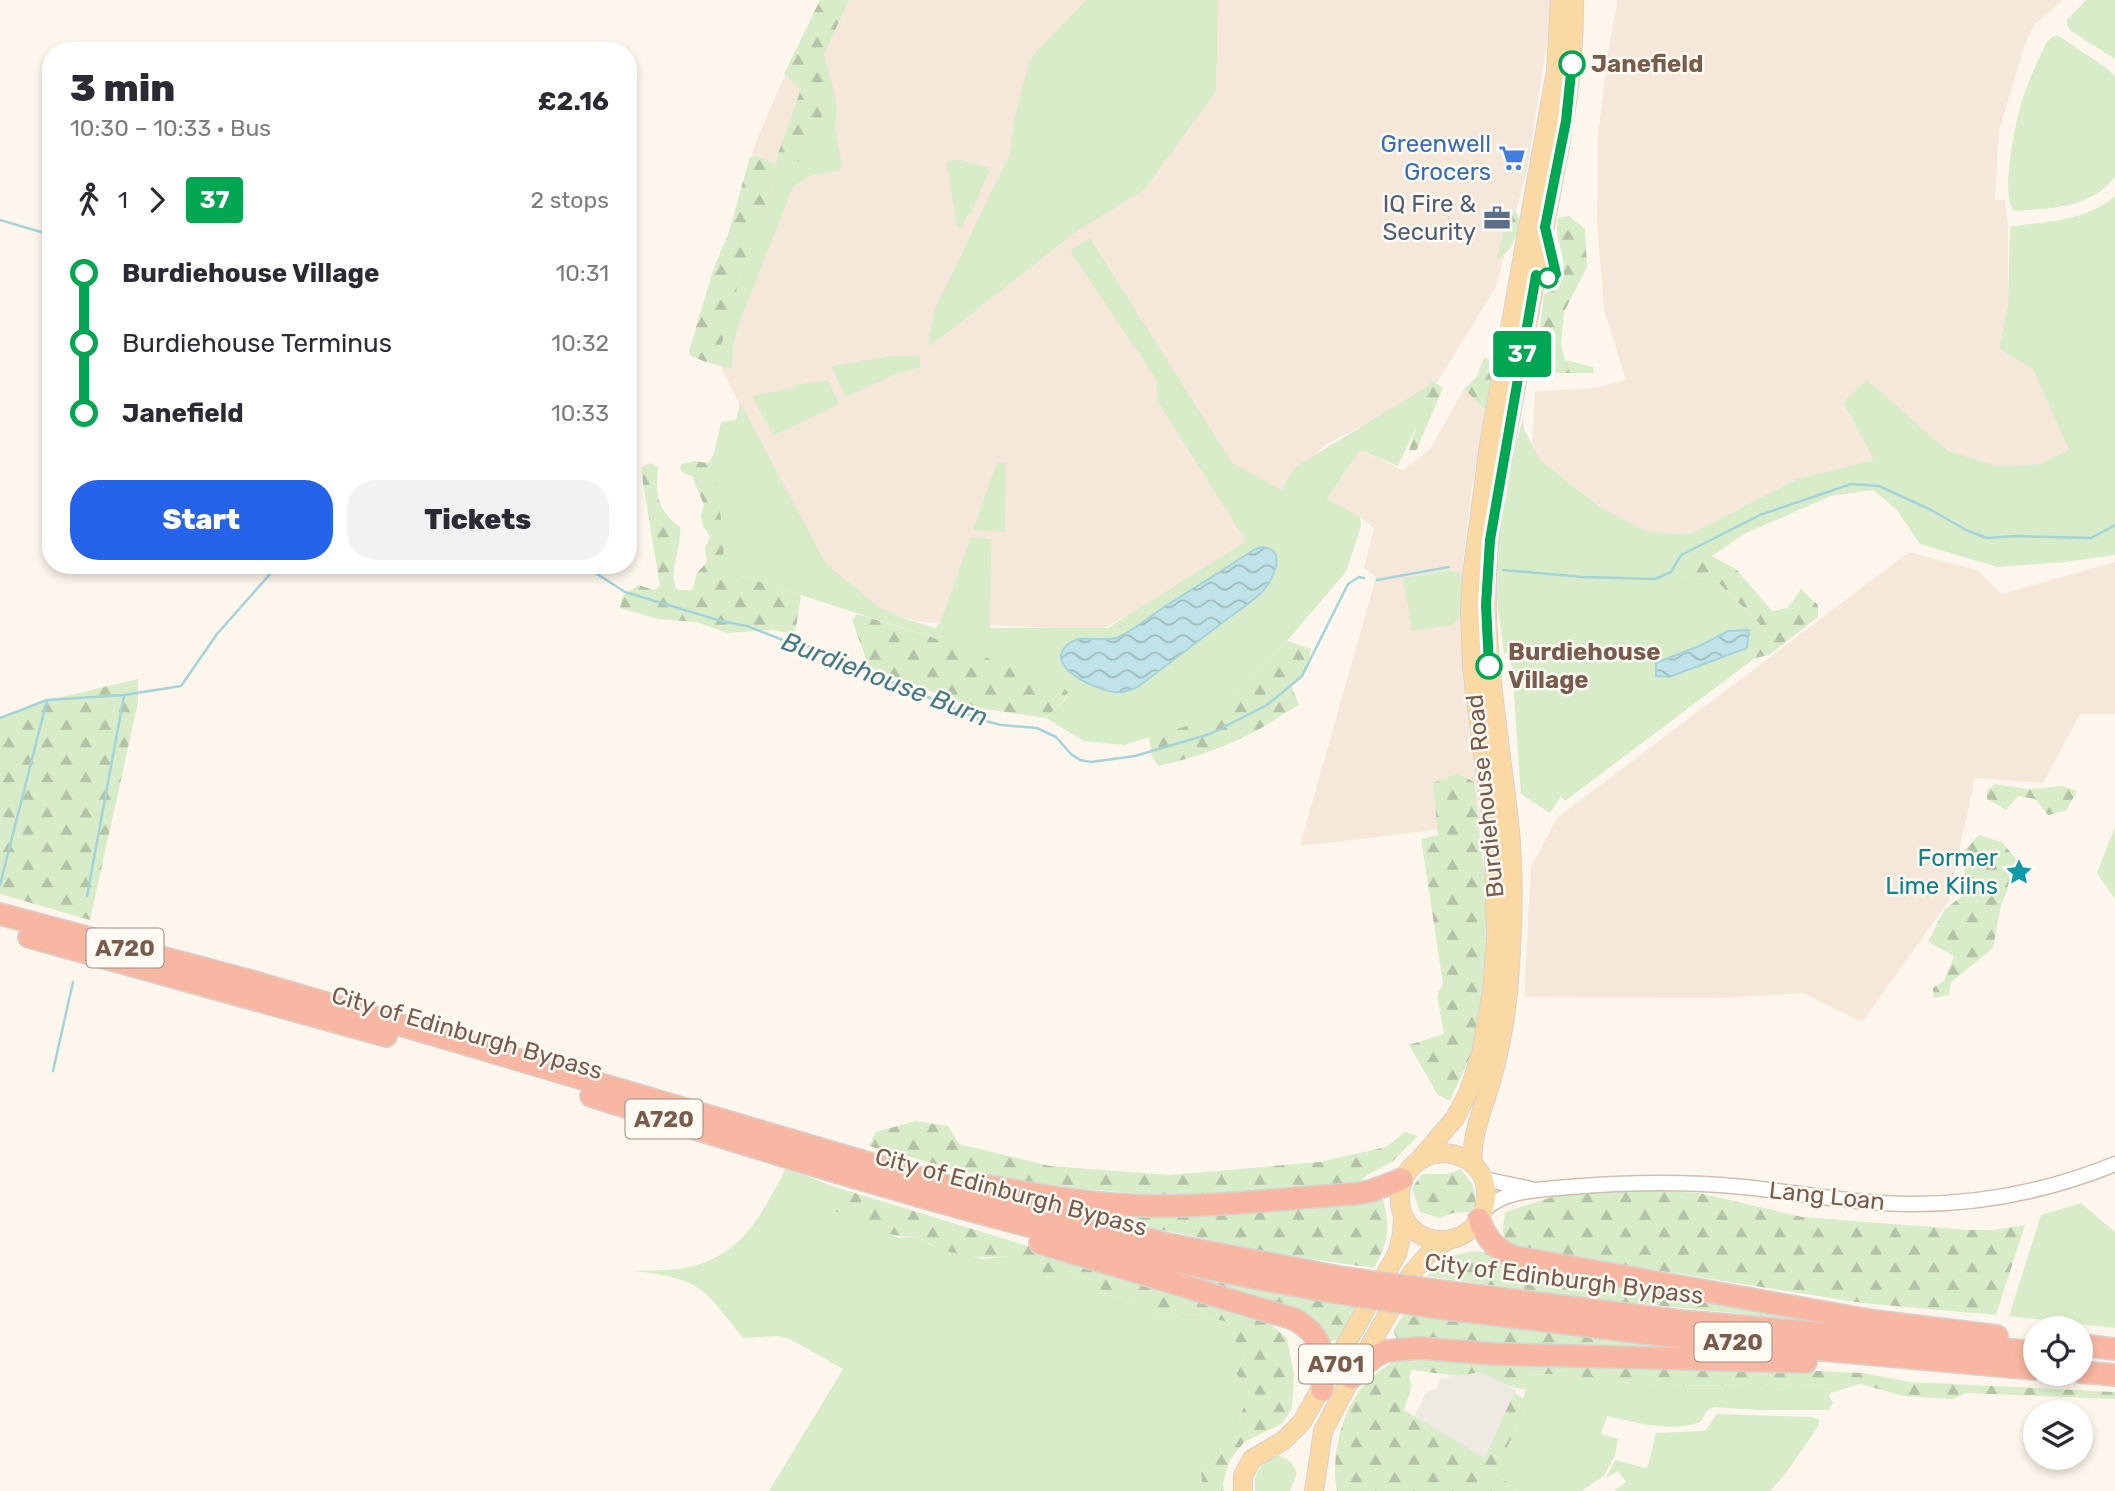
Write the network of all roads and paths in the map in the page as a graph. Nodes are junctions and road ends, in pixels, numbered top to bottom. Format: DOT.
graph roads {
  1 [pos="1560,0"];
  2 [pos="1574,0"];
  3 [pos="0,914"];
  4 [pos="0,929"];
  5 [pos="715,1135"];
  6 [pos="773,1135"];
  7 [pos="1419,1160"];
  8 [pos="1473,1164"];
  9 [pos="2115,1164"];
  10 [pos="1484,1178"];
  11 [pos="1402,1179"];
  12 [pos="1534,1189"];
  13 [pos="1482,1215"];
  14 [pos="1403,1216"];
  15 [pos="1450,1239"];
  16 [pos="1338,1285"];
  17 [pos="1436,1299"];
  18 [pos="2023,1339"];
  19 [pos="2093,1346"];
  20 [pos="2115,1349"];
  21 [pos="2023,1351"];
  22 [pos="2093,1356"];
  23 [pos="2115,1358"];
  24 [pos="1945,1363"];
  25 [pos="2023,1368"];
  26 [pos="2093,1373"];
  27 [pos="2115,1375"];
  28 [pos="1351,1378"];
  29 [pos="1322,1390"];
  30 [pos="1318,1486"];
  31 [pos="1243,1491"];
  1 -- 7 [label="main road, Burdiehouse Road"];
  2 -- 8 [label="main road, Burdiehouse Road"];
  3 -- 6 [label="highway, City of Edinburgh Bypass / A720"];
  4 -- 5 [label="highway, City of Edinburgh Bypass / A720"];
  5 -- 16 [label="highway, City of Edinburgh Bypass / A720"];
  5 -- 29 [label="highway"];
  6 -- 11 [label="highway"];
  6 -- 16 [label="highway, City of Edinburgh Bypass / A720"];
  7 -- 8 [label="main road"];
  7 -- 11 [label="main road"];
  8 -- 10 [label="main road"];
  9 -- 12 [label="street, Lang Loan"];
  10 -- 12 [label="street, Lang Loan"];
  10 -- 13 [label="main road"];
  11 -- 14 [label="main road, A701"];
  12 -- 13 [label="street, Lang Loan"];
  13 -- 15 [label="main road, A701"];
  13 -- 18 [label="highway"];
  14 -- 15 [label="main road"];
  14 -- 29 [label="main road, A701"];
  15 -- 28 [label="main road, A701"];
  16 -- 17 [label="highway, City of Edinburgh Bypass / A720, bridge"];
  17 -- 21 [label="highway, City of Edinburgh Bypass / A720"];
  17 -- 24 [label="highway, City of Edinburgh Bypass / A720"];
  19 -- 20 [label="highway"];
  22 -- 23 [label="highway"];
  24 -- 25 [label="highway, City of Edinburgh Bypass / A720"];
  24 -- 28 [label="highway"];
  26 -- 27 [label="highway"];
  28 -- 30 [label="main road, A701"];
  29 -- 31 [label="main road, A701"];
}
